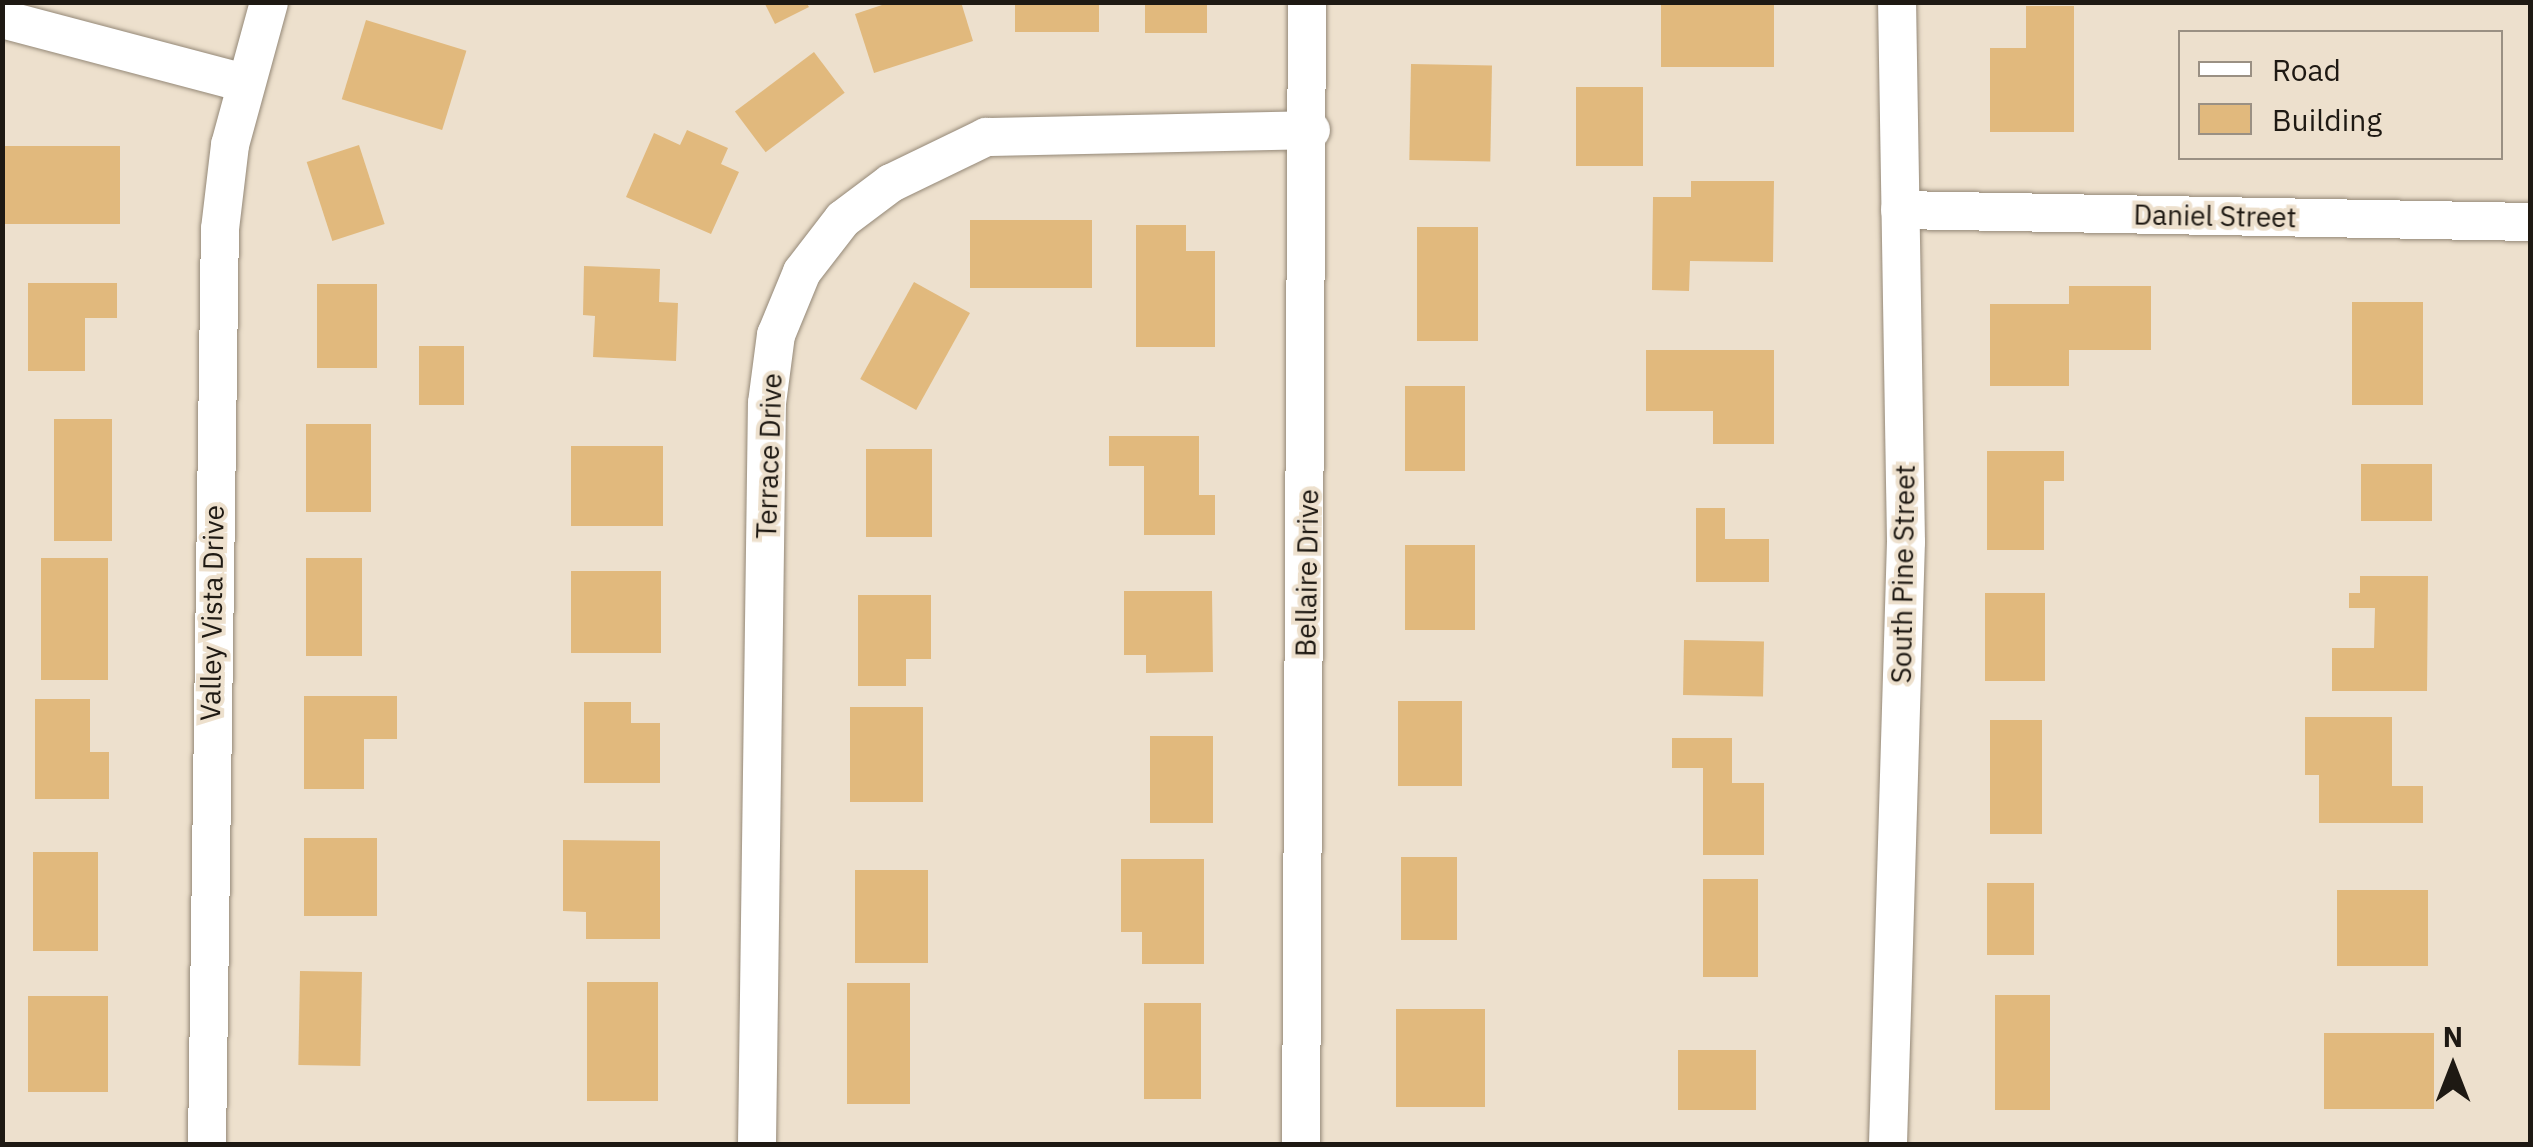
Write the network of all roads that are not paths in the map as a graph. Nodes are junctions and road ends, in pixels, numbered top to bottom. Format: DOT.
graph roads {
  1 [pos="269,2"];
  2 [pos="1308,2"];
  3 [pos="1897,2"];
  4 [pos="2,19"];
  5 [pos="244,83"];
  6 [pos="1311,130"];
  7 [pos="1900,210"];
  8 [pos="2530,222"];
  9 [pos="207,1144"];
  10 [pos="757,1144"];
  11 [pos="1301,1144"];
  12 [pos="1888,1144"];
  1 -- 5 [label="street, Valley Vista Drive"];
  2 -- 6 [label="street, Bellaire Drive"];
  3 -- 7 [label="street, South Pine Street"];
  4 -- 5 [label="street"];
  5 -- 9 [label="street, Valley Vista Drive"];
  6 -- 10 [label="street, Terrace Drive"];
  6 -- 11 [label="street, Bellaire Drive"];
  7 -- 8 [label="street, Daniel Street"];
  7 -- 12 [label="street, South Pine Street"];
}
